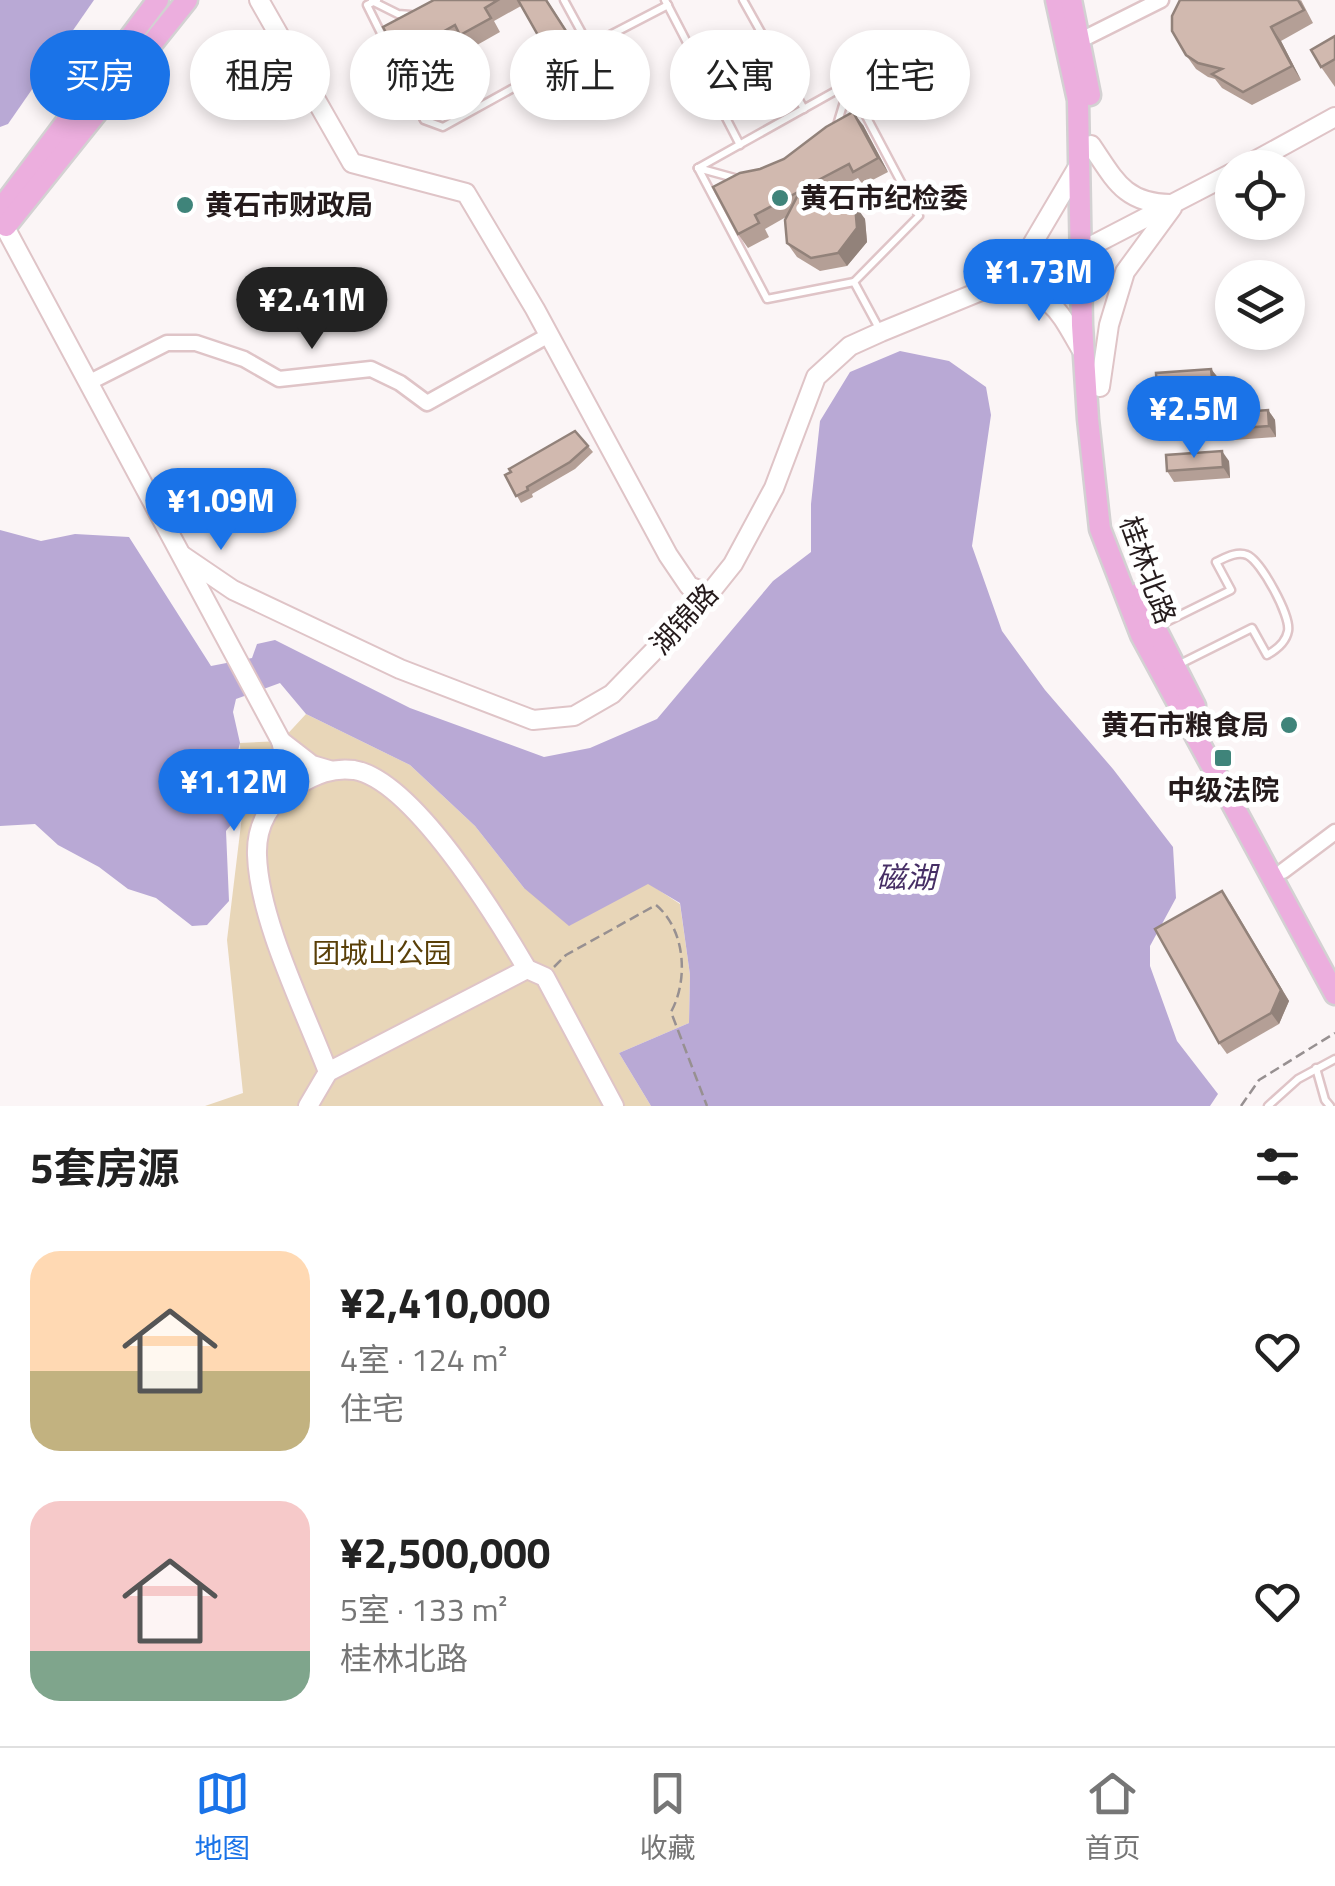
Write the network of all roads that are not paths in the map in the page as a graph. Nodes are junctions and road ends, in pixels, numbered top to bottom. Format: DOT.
graph roads {
  1 [pos="158,0"];
  2 [pos="187,0"];
  3 [pos="258,0"];
  4 [pos="564,0"];
  5 [pos="743,0"];
  6 [pos="1056,0"];
  7 [pos="1071,0"];
  8 [pos="1161,0"];
  9 [pos="374,1"];
  10 [pos="666,2"];
  11 [pos="417,15"];
  12 [pos="580,30"];
  13 [pos="617,30"];
  14 [pos="760,30"];
  15 [pos="1081,40"];
  16 [pos="510,90"];
  17 [pos="1335,117"];
  18 [pos="783,120"];
  19 [pos="840,120"];
  20 [pos="868,120"];
  21 [pos="829,137"];
  22 [pos="740,145"];
  23 [pos="1091,145"];
  24 [pos="1275,150"];
  25 [pos="1080,164"];
  26 [pos="698,168"];
  27 [pos="751,180"];
  28 [pos="1215,182"];
  29 [pos="1175,204"];
  30 [pos="2,218"];
  31 [pos="1086,248"];
  32 [pos="854,282"];
  33 [pos="1004,282"];
  34 [pos="881,332"];
  35 [pos="549,334"];
  36 [pos="1084,354"];
  37 [pos="90,382"];
  38 [pos="1100,387"];
  39 [pos="183,556"];
  40 [pos="709,594"];
  41 [pos="1148,632"];
  42 [pos="1168,670"];
  43 [pos="281,741"];
  44 [pos="329,770"];
  45 [pos="283,795"];
  46 [pos="1335,832"];
  47 [pos="1283,870"];
  48 [pos="1335,968"];
  49 [pos="527,969"];
  50 [pos="1335,994"];
  51 [pos="1335,1060"];
  52 [pos="1316,1068"];
  53 [pos="328,1072"];
  54 [pos="308,1106"];
  55 [pos="614,1106"];
  56 [pos="1268,1106"];
  57 [pos="1330,1106"];
  1 -- 30 [label="main road"];
  2 -- 30 [label="main road"];
  3 -- 35 [label="street"];
  4 -- 12 [label="lane"];
  5 -- 14 [label="lane"];
  6 -- 25 [label="main road, 桂林北路"];
  7 -- 15 [label="main road, 桂林北路"];
  8 -- 15 [label="street"];
  9 -- 11 [label="lane"];
  9 -- 16 [label="lane"];
  10 -- 13 [label="lane"];
  10 -- 22 [label="lane"];
  15 -- 23 [label="main road, 桂林北路"];
  17 -- 24 [label="street"];
  18 -- 22 [label="lane"];
  19 -- 21 [label="lane"];
  20 -- 32 [label="lane"];
  22 -- 26 [label="lane"];
  23 -- 29 [label="street"];
  23 -- 31 [label="main road, 桂林北路"];
  25 -- 31 [label="main road, 桂林北路"];
  25 -- 33 [label="street"];
  26 -- 27 [label="lane"];
  26 -- 32 [label="lane"];
  28 -- 29 [label="street, 湖锦路"];
  29 -- 31 [label="street, 湖锦路"];
  29 -- 38 [label="street"];
  30 -- 37 [label="street"];
  31 -- 33 [label="street, 湖锦路"];
  31 -- 36 [label="main road, 桂林北路"];
  31 -- 38 [label="main road, 桂林北路"];
  32 -- 34 [label="lane"];
  33 -- 34 [label="street, 湖锦路"];
  33 -- 36 [label="street"];
  34 -- 40 [label="street, 湖锦路"];
  35 -- 37 [label="street"];
  35 -- 40 [label="street"];
  36 -- 41 [label="main road, 桂林北路"];
  37 -- 39 [label="street"];
  38 -- 41 [label="main road, 桂林北路"];
  39 -- 40 [label="street, 湖锦路"];
  39 -- 43 [label="street"];
  41 -- 42 [label="main road, 桂林北路"];
  41 -- 42 [label="lane"];
  42 -- 47 [label="main road, 桂林北路"];
  42 -- 50 [label="main road, 桂林北路"];
  43 -- 44 [label="street"];
  43 -- 45 [label="street"];
  44 -- 45 [label="street"];
  44 -- 49 [label="street"];
  45 -- 53 [label="street"];
  46 -- 47 [label="street"];
  47 -- 48 [label="main road, 桂林北路"];
  49 -- 53 [label="street"];
  49 -- 55 [label="street"];
  51 -- 52 [label="lane"];
  52 -- 56 [label="lane"];
  52 -- 57 [label="lane"];
  53 -- 54 [label="street"];
}
